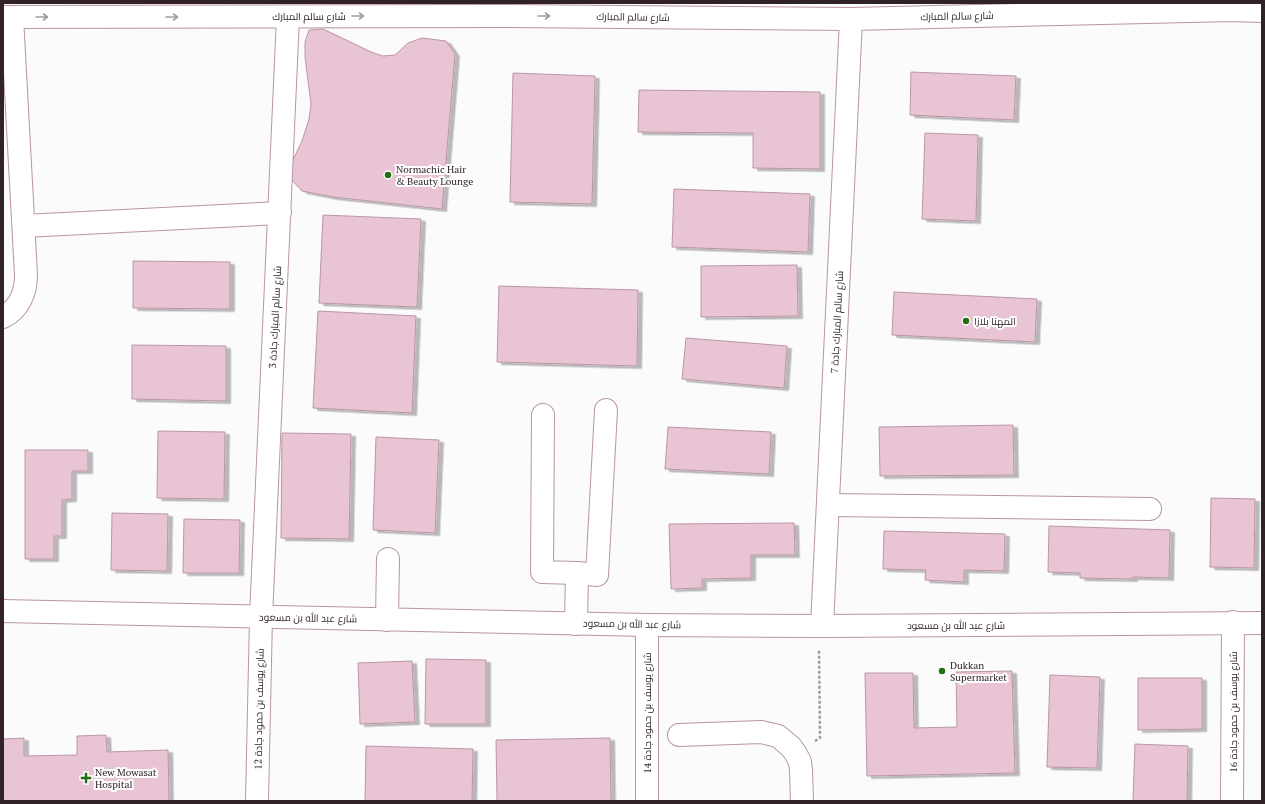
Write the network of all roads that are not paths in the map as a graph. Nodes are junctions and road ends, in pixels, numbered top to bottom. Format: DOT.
graph roads {
  1 [pos="511,9"];
  2 [pos="576,10"];
  3 [pos="1262,11"];
  4 [pos="8,17"];
  5 [pos="288,17"];
  6 [pos="851,19"];
  7 [pos="280,212"];
  8 [pos="24,226"];
  9 [pos="3,317"];
  10 [pos="606,410"];
  11 [pos="543,415"];
  12 [pos="828,505"];
  13 [pos="1150,509"];
  14 [pos="388,559"];
  15 [pos="576,573"];
  16 [pos="3,611"];
  17 [pos="261,617"];
  18 [pos="387,620"];
  19 [pos="1233,622"];
  20 [pos="1262,623"];
  21 [pos="576,624"];
  22 [pos="647,625"];
  23 [pos="820,626"];
  24 [pos="679,735"];
  25 [pos="257,801"];
  26 [pos="647,801"];
  27 [pos="802,801"];
  28 [pos="1232,801"];
  1 -- 2 [label="street, شارع سالم المبارك, one-way"];
  5 -- 1 [label="street, شارع سالم المبارك, one-way"];
  2 -- 6 [label="street, شارع سالم المبارك"];
  3 -- 6 [label="street, شارع سالم المبارك"];
  4 -- 5 [label="street, شارع سالم المبارك, one-way"];
  4 -- 8 [label="street"];
  5 -- 7 [label="street, شارع سالم المبارك جادة 3"];
  6 -- 12 [label="street, شارع سالم المبارك جادة 7"];
  7 -- 8 [label="street"];
  7 -- 17 [label="street, شارع سالم المبارك جادة 3"];
  8 -- 9 [label="street"];
  10 -- 15 [label="street"];
  11 -- 15 [label="street"];
  12 -- 13 [label="street"];
  12 -- 23 [label="street, شارع سالم المبارك جادة 7"];
  14 -- 18 [label="street"];
  15 -- 21 [label="street"];
  16 -- 17 [label="street, شارع عبد الله بن مسعود"];
  17 -- 18 [label="street, شارع عبد الله بن مسعود"];
  17 -- 25 [label="street, شارع يوسف بن حمود جادة 12"];
  18 -- 21 [label="street, شارع عبد الله بن مسعود"];
  19 -- 20 [label="street, شارع عبد الله بن مسعود"];
  19 -- 23 [label="street, شارع عبد الله بن مسعود"];
  19 -- 28 [label="street, شارع يوسف بن حمود جادة 16"];
  21 -- 22 [label="street, شارع عبد الله بن مسعود"];
  22 -- 23 [label="street, شارع عبد الله بن مسعود"];
  22 -- 26 [label="street, شارع يوسف بن حمود جادة 14"];
  24 -- 27 [label="street"];
}
